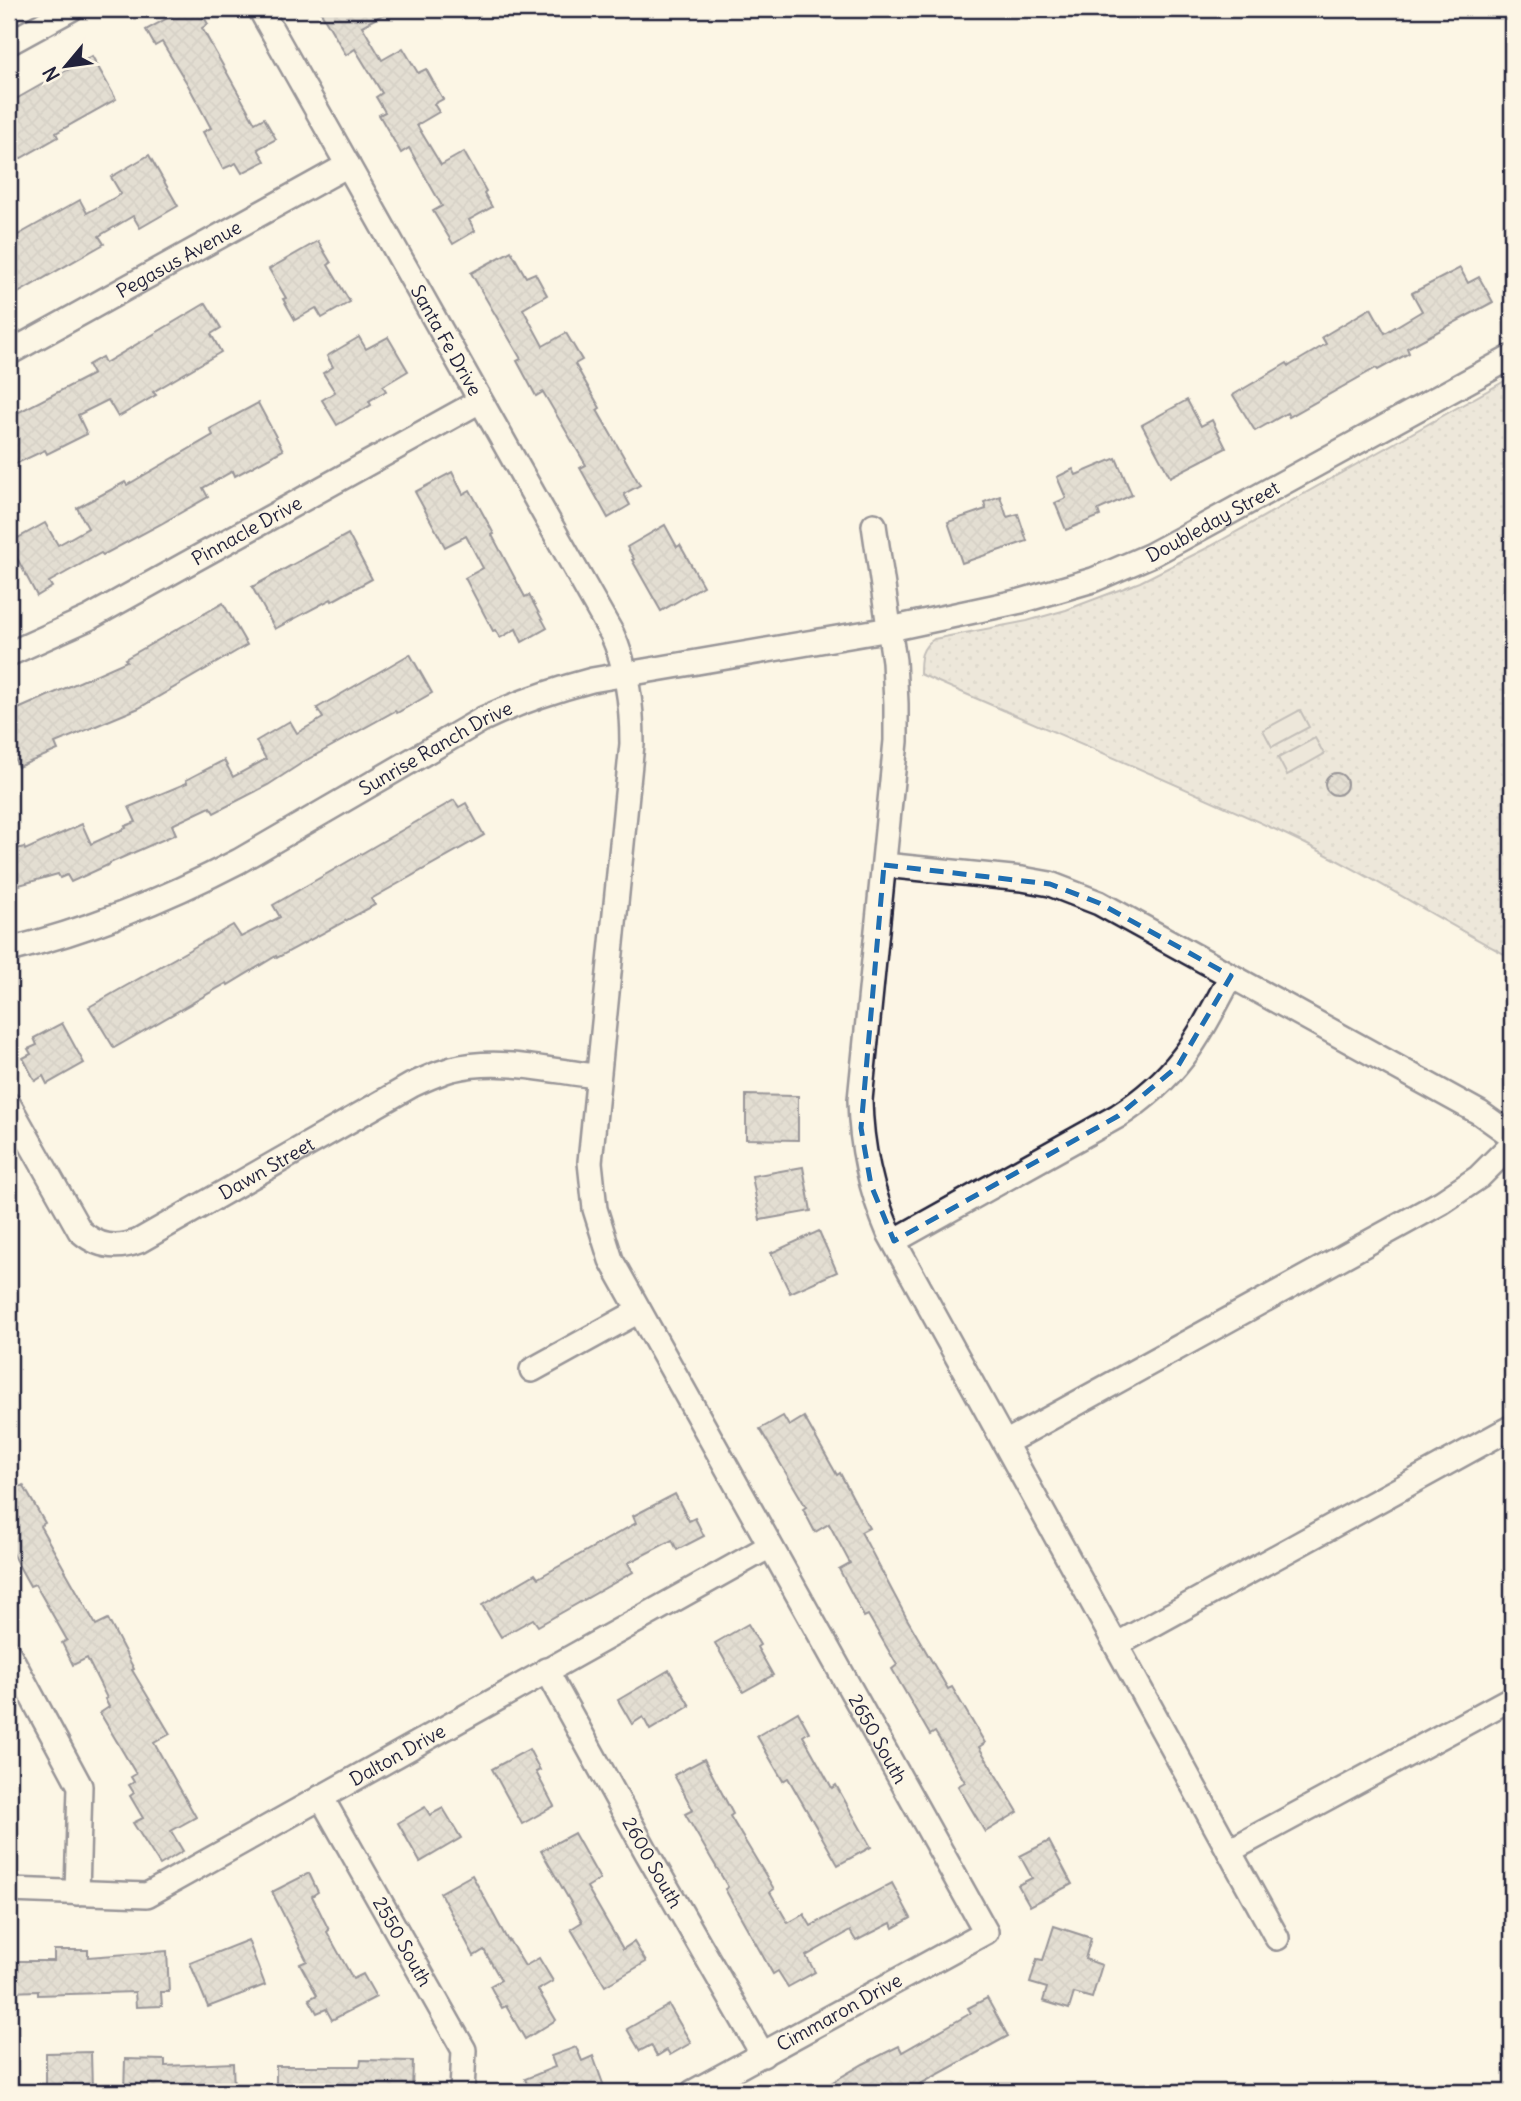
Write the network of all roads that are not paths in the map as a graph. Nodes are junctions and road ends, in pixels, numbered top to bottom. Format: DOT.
graph roads {
  1 [pos="71,9"];
  2 [pos="260,9"];
  3 [pos="9,43"];
  4 [pos="348,165"];
  5 [pos="9,353"];
  6 [pos="1512,357"];
  7 [pos="480,401"];
  8 [pos="874,525"];
  9 [pos="890,629"];
  10 [pos="9,654"];
  11 [pos="626,674"];
  12 [pos="884,865"];
  13 [pos="9,950"];
  14 [pos="1231,976"];
  15 [pos="597,1076"];
  16 [pos="9,1105"];
  17 [pos="1512,1136"];
  18 [pos="1512,1144"];
  19 [pos="894,1241"];
  20 [pos="639,1311"];
  21 [pos="532,1370"];
  22 [pos="1512,1427"];
  23 [pos="1005,1443"];
  24 [pos="770,1546"];
  25 [pos="1116,1645"];
  26 [pos="9,1654"];
  27 [pos="546,1670"];
  28 [pos="1512,1698"];
  29 [pos="321,1797"];
  30 [pos="1229,1851"];
  31 [pos="9,1890"];
  32 [pos="77,1893"];
  33 [pos="986,1932"];
  34 [pos="1277,1938"];
  35 [pos="763,2054"];
  36 [pos="462,2092"];
  37 [pos="692,2092"];
  1 -- 3 [label="street"];
  2 -- 4 [label="street, Santa Fe Drive"];
  4 -- 5 [label="street, Pegasus Avenue"];
  4 -- 7 [label="street, Santa Fe Drive"];
  6 -- 9 [label="street, Doubleday Street"];
  7 -- 10 [label="street, Pinnacle Drive"];
  7 -- 11 [label="street, Santa Fe Drive"];
  8 -- 9 [label="street"];
  9 -- 11 [label="street, Sunrise Ranch Drive"];
  9 -- 12 [label="street"];
  11 -- 13 [label="street, Sunrise Ranch Drive"];
  11 -- 15 [label="street, Santa Fe Drive"];
  12 -- 14 [label="street"];
  12 -- 19 [label="street"];
  14 -- 17 [label="street"];
  14 -- 19 [label="street"];
  15 -- 16 [label="street, Dawn Street"];
  15 -- 20 [label="street, 2650 South"];
  18 -- 23 [label="street"];
  19 -- 23 [label="street"];
  20 -- 21 [label="street"];
  20 -- 24 [label="street, 2650 South"];
  22 -- 25 [label="street"];
  23 -- 25 [label="street"];
  24 -- 27 [label="street, Dalton Drive"];
  24 -- 33 [label="street, 2650 South"];
  25 -- 30 [label="street"];
  26 -- 32 [label="street"];
  27 -- 29 [label="street, Dalton Drive"];
  27 -- 35 [label="street, 2600 South"];
  28 -- 30 [label="street"];
  29 -- 32 [label="street, Dalton Drive"];
  29 -- 36 [label="street, 2550 South"];
  30 -- 34 [label="street"];
  31 -- 32 [label="street, Dalton Drive"];
  33 -- 35 [label="street, Cimmaron Drive"];
  35 -- 37 [label="street, Cimmaron Drive"];
}
